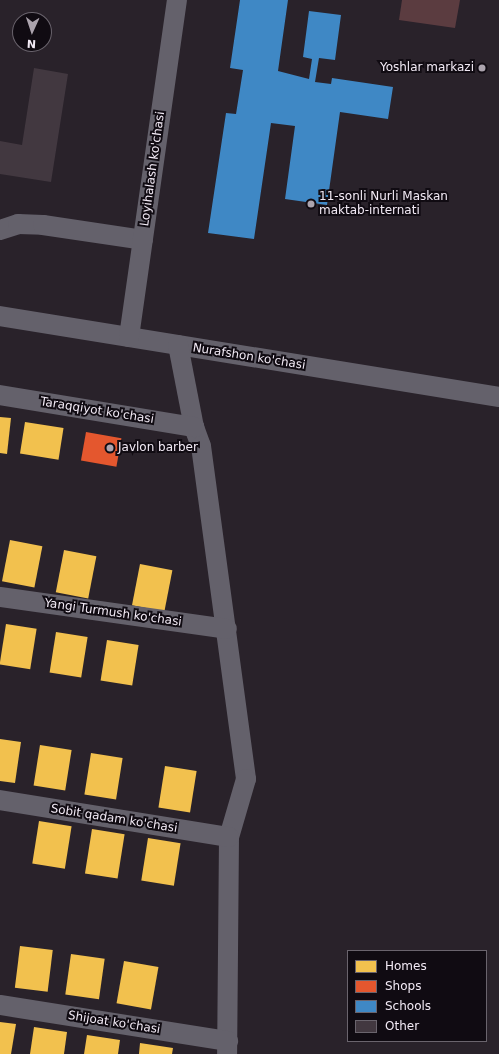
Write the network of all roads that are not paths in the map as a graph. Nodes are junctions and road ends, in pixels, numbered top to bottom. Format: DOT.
graph roads {
  1 [pos="177,0"];
  2 [pos="0,230"];
  3 [pos="143,240"];
  4 [pos="0,316"];
  5 [pos="129,337"];
  6 [pos="178,345"];
  7 [pos="0,395"];
  8 [pos="499,397"];
  9 [pos="194,427"];
  10 [pos="0,597"];
  11 [pos="227,629"];
  12 [pos="0,800"];
  13 [pos="229,837"];
  14 [pos="0,1005"];
  15 [pos="228,1047"];
  1 -- 3 [label="street, Loyihalash ko'chasi"];
  2 -- 3 [label="street"];
  3 -- 5 [label="street, Loyihalash ko'chasi"];
  4 -- 5 [label="street, Nurafshon ko'chasi"];
  5 -- 6 [label="street, Nurafshon ko'chasi"];
  6 -- 8 [label="street, Nurafshon ko'chasi"];
  6 -- 9 [label="street"];
  7 -- 9 [label="street, Taraqqiyot ko'chasi"];
  9 -- 11 [label="street"];
  10 -- 11 [label="street, Yangi Turmush ko'chasi"];
  11 -- 13 [label="street"];
  12 -- 13 [label="street, Sobit qadam ko'chasi"];
  13 -- 15 [label="street"];
  14 -- 15 [label="street, Shijoat ko'chasi"];
}
